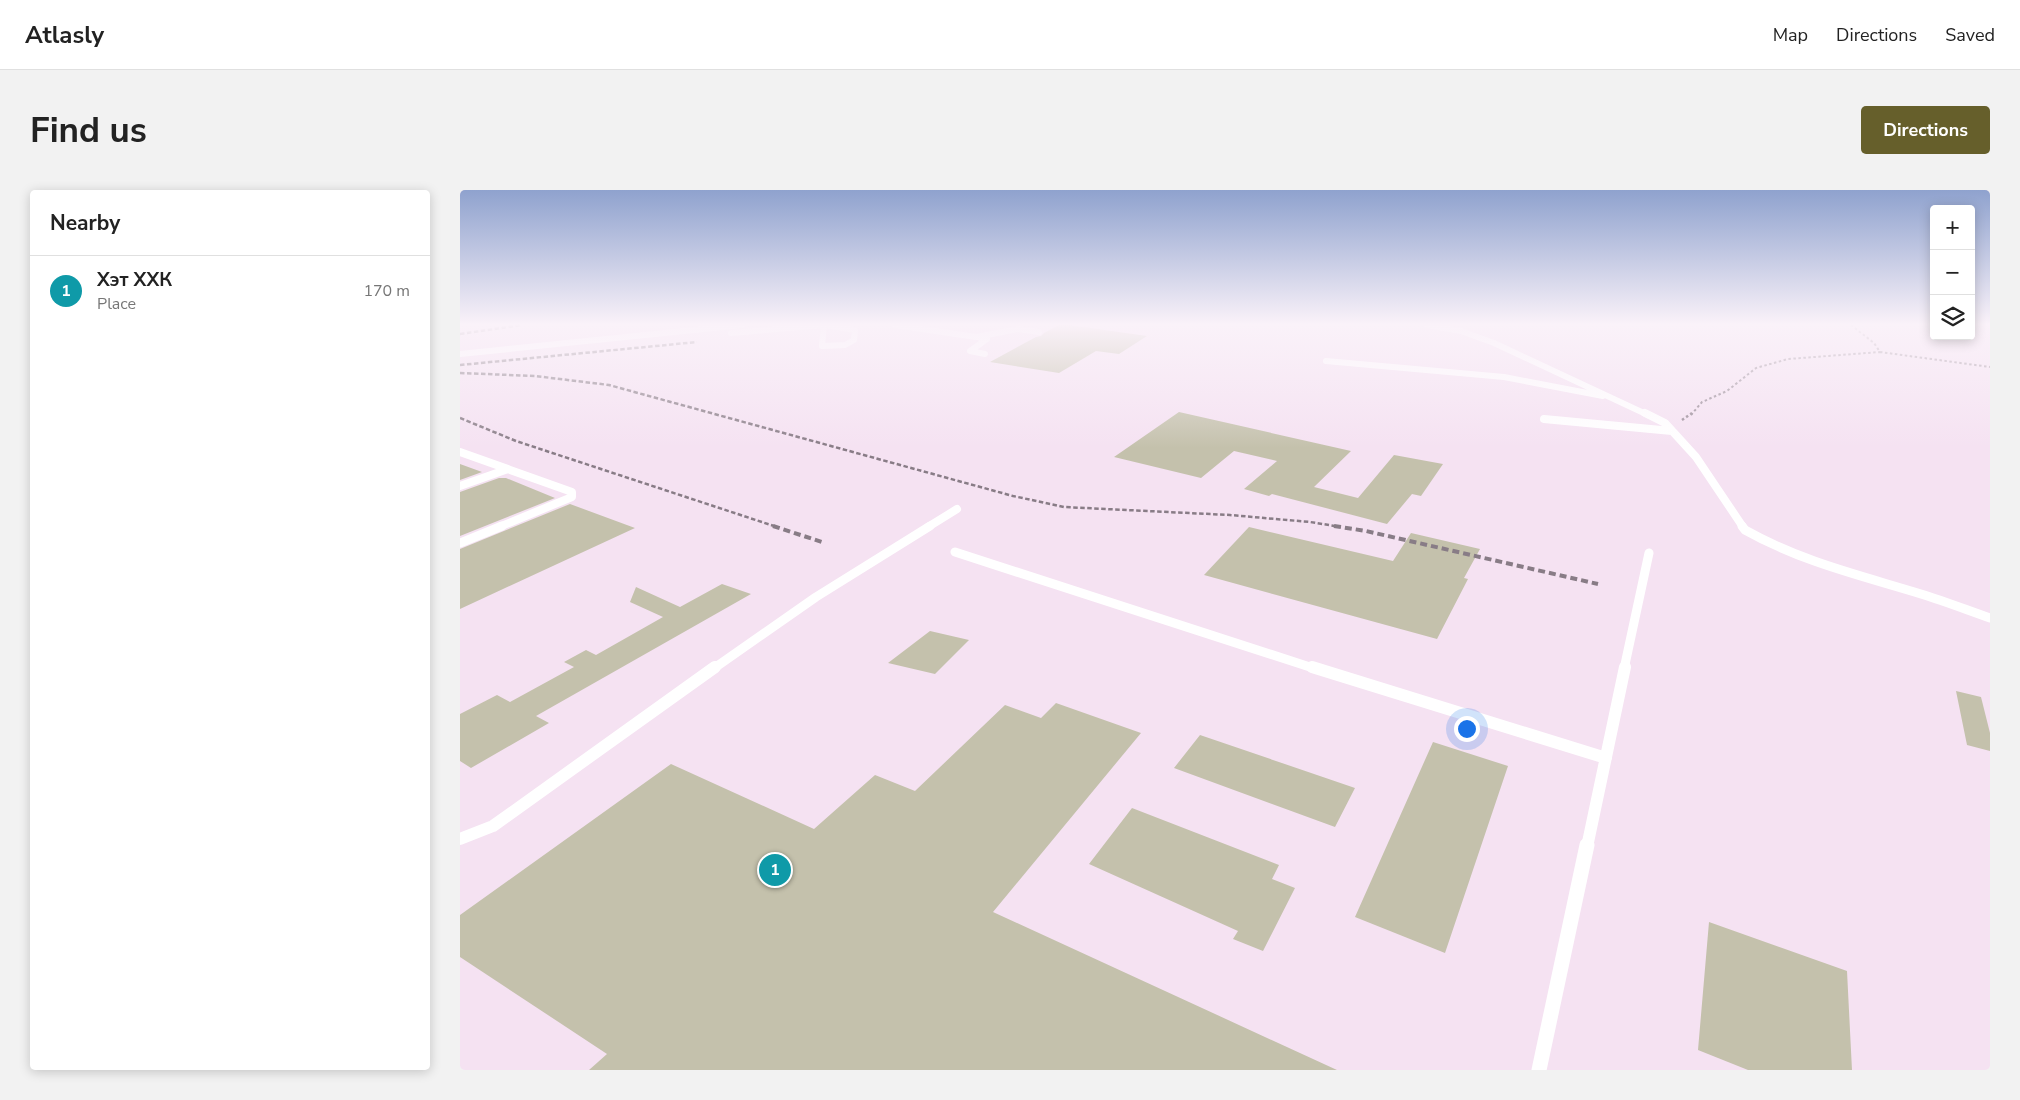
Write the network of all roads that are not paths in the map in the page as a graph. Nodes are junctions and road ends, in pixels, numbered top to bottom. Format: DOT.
graph roads {
  1 [pos="1382,366"];
  2 [pos="1543,366"];
  3 [pos="1616,399"];
  4 [pos="1544,419"];
  5 [pos="1670,429"];
  6 [pos="460,452"];
  7 [pos="508,469"];
  8 [pos="460,486"];
  9 [pos="957,509"];
  10 [pos="460,543"];
  11 [pos="955,552"];
  12 [pos="1649,553"];
  13 [pos="1990,618"];
  14 [pos="1606,758"];
  15 [pos="460,839"];
  16 [pos="1539,1070"];
  1 -- 3 [label="lane"];
  2 -- 3 [label="lane"];
  3 -- 5 [label="lane"];
  4 -- 5 [label="lane"];
  5 -- 13 [label="lane"];
  6 -- 7 [label="lane"];
  7 -- 8 [label="lane"];
  7 -- 10 [label="lane"];
  9 -- 15 [label="lane"];
  11 -- 14 [label="lane"];
  12 -- 14 [label="lane"];
  14 -- 16 [label="lane"];
}
